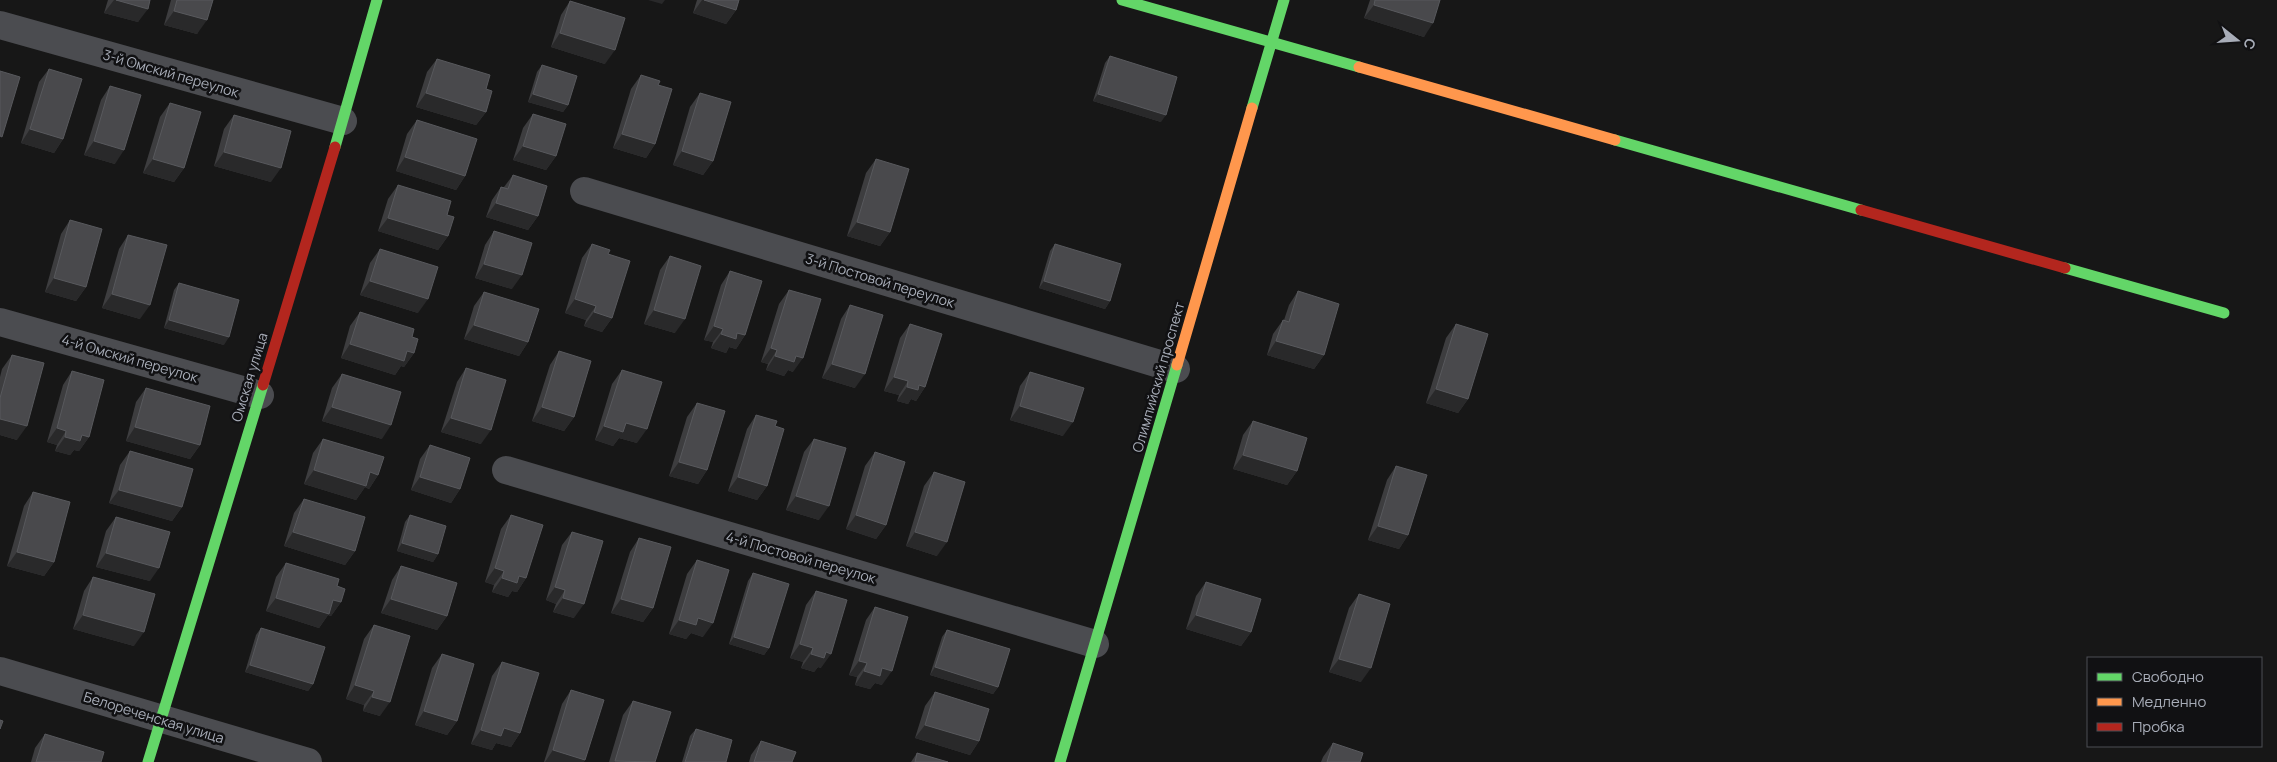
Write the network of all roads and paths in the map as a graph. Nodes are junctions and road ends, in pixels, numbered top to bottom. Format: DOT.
graph roads {
  1 [pos="377,0"];
  2 [pos="1122,0"];
  3 [pos="1284,0"];
  4 [pos="0,25"];
  5 [pos="1272,42"];
  6 [pos="343,121"];
  7 [pos="584,191"];
  8 [pos="2224,314"];
  9 [pos="0,322"];
  10 [pos="1176,369"];
  11 [pos="260,395"];
  12 [pos="506,470"];
  13 [pos="1095,644"];
  14 [pos="0,671"];
  15 [pos="160,720"];
  16 [pos="148,762"];
  17 [pos="308,762"];
  18 [pos="1060,762"];
  1 -- 6 [label="street, Омская улица"];
  2 -- 5 [label="street"];
  3 -- 5 [label="street, Олимпийский проспект"];
  4 -- 6 [label="street, 3-й Омский переулок"];
  5 -- 8 [label="street"];
  5 -- 10 [label="street, Олимпийский проспект"];
  6 -- 11 [label="street, Омская улица"];
  7 -- 10 [label="street, 3-й Постовой переулок"];
  9 -- 11 [label="street, 4-й Омский переулок"];
  10 -- 13 [label="street, Олимпийский проспект"];
  11 -- 15 [label="street, Омская улица"];
  12 -- 13 [label="street, 4-й Постовой переулок"];
  13 -- 18 [label="street, Олимпийский проспект"];
  14 -- 15 [label="street, Белореченская улица"];
  15 -- 16 [label="street, Омская улица"];
  15 -- 17 [label="street, Белореченская улица"];
}
